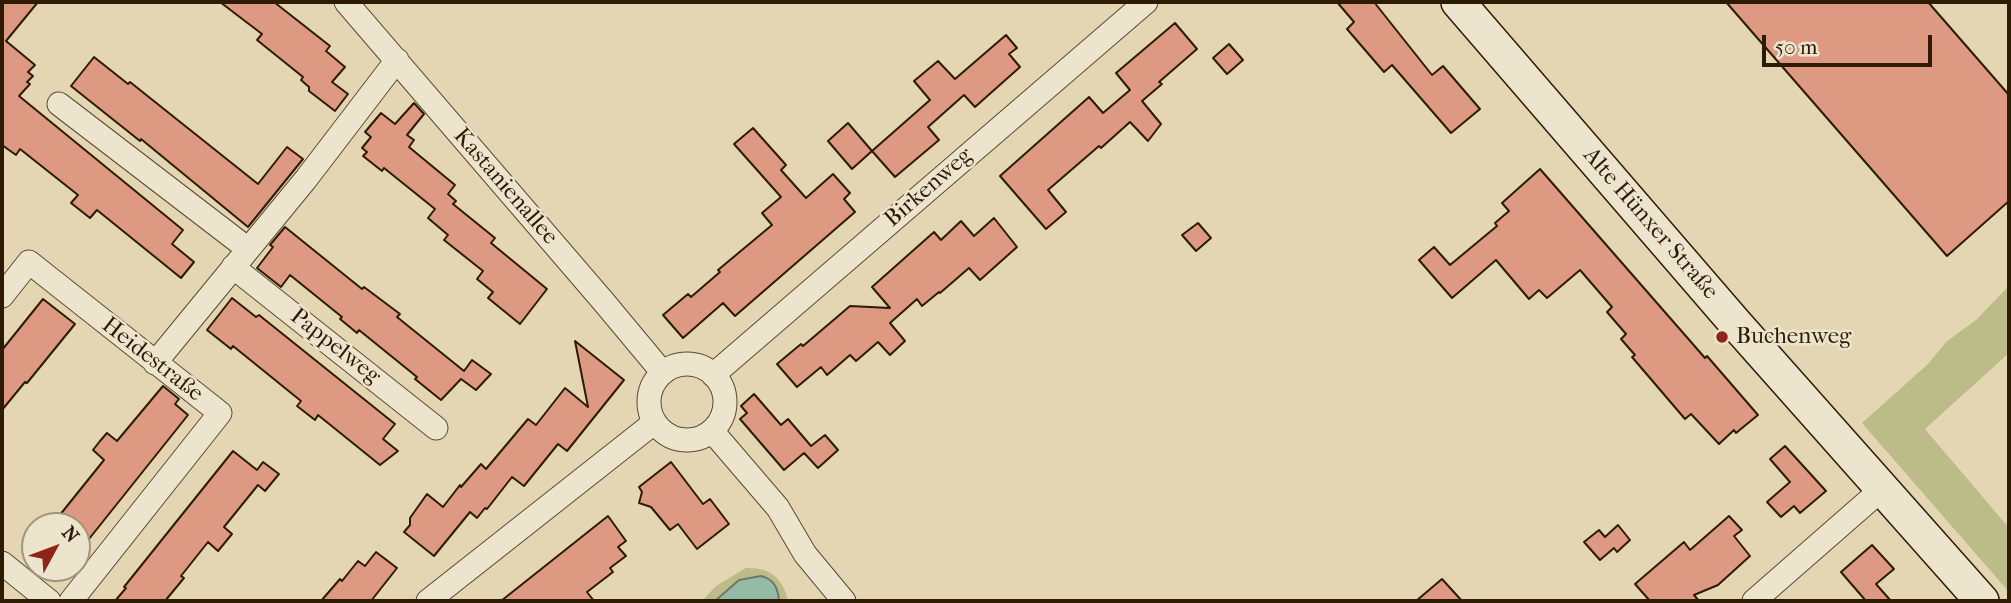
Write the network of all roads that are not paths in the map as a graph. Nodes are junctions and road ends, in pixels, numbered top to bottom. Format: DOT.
graph roads {
  1 [pos="346,2"];
  2 [pos="1146,2"];
  3 [pos="1458,2"];
  4 [pos="397,60"];
  5 [pos="59,104"];
  6 [pos="241,258"];
  7 [pos="2,296"];
  8 [pos="155,363"];
  9 [pos="663,373"];
  10 [pos="713,375"];
  11 [pos="655,422"];
  12 [pos="436,428"];
  13 [pos="712,431"];
  14 [pos="1882,489"];
  15 [pos="6,575"];
  16 [pos="49,601"];
  17 [pos="71,601"];
  18 [pos="428,601"];
  19 [pos="844,601"];
  20 [pos="1754,601"];
  21 [pos="1982,601"];
  1 -- 4 [label="street, Kastanienallee"];
  2 -- 10 [label="street, Birkenweg"];
  3 -- 14 [label="street, Alte Hünxer Straße"];
  4 -- 6 [label="street"];
  4 -- 9 [label="street, Kastanienallee"];
  5 -- 6 [label="street, Pappelweg"];
  6 -- 8 [label="street"];
  6 -- 12 [label="street, Pappelweg"];
  7 -- 8 [label="street, Heidestraße"];
  8 -- 17 [label="street, Heidestraße"];
  9 -- 10 [label="street"];
  9 -- 11 [label="street"];
  10 -- 13 [label="street"];
  11 -- 13 [label="street"];
  11 -- 18 [label="street"];
  13 -- 19 [label="street"];
  14 -- 20 [label="street"];
  14 -- 21 [label="street, Alte Hünxer Straße"];
  15 -- 16 [label="street"];
}
